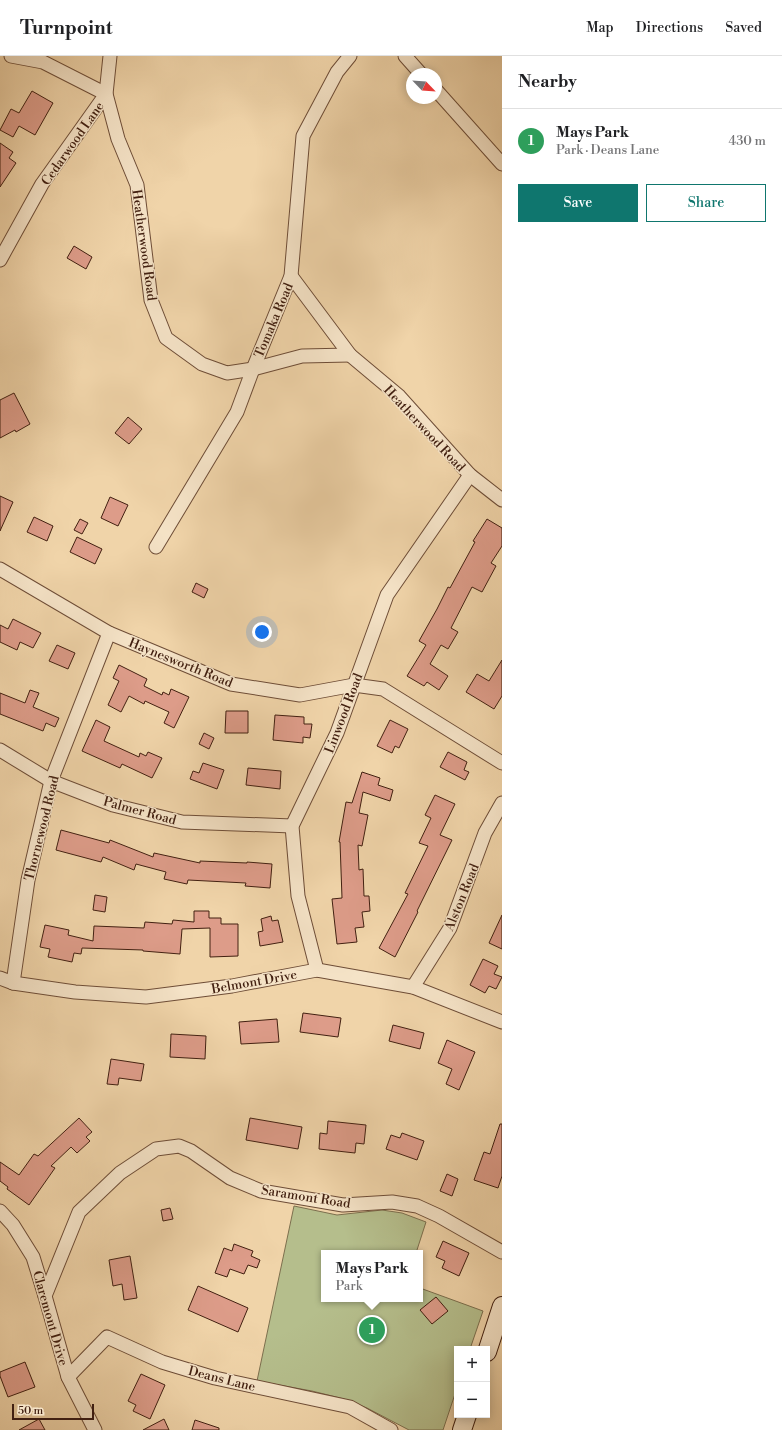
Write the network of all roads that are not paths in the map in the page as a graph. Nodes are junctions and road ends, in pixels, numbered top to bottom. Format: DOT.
graph roads {
  1 [pos="11,56"];
  2 [pos="110,56"];
  3 [pos="350,56"];
  4 [pos="405,56"];
  5 [pos="416,68"];
  6 [pos="106,94"];
  7 [pos="442,97"];
  8 [pos="502,164"];
  9 [pos="0,260"];
  10 [pos="291,276"];
  11 [pos="350,355"];
  12 [pos="253,369"];
  13 [pos="470,475"];
  14 [pos="502,500"];
  15 [pos="156,547"];
  16 [pos="0,569"];
  17 [pos="109,633"];
  18 [pos="354,686"];
  19 [pos="0,750"];
  20 [pos="502,763"];
  21 [pos="51,781"];
  22 [pos="502,803"];
  23 [pos="292,826"];
  24 [pos="317,970"];
  25 [pos="0,978"];
  26 [pos="13,983"];
  27 [pos="413,987"];
  28 [pos="502,1022"];
  29 [pos="0,1211"];
  30 [pos="502,1252"];
  31 [pos="46,1296"];
  32 [pos="502,1306"];
  33 [pos="489,1346"];
  34 [pos="68,1377"];
  35 [pos="466,1418"];
  36 [pos="95,1430"];
  37 [pos="391,1430"];
  38 [pos="462,1430"];
  1 -- 6 [label="street, Cedarwood Lane"];
  2 -- 6 [label="street, Heatherwood Road"];
  3 -- 10 [label="street, Tomaka Road"];
  4 -- 5 [label="street"];
  6 -- 9 [label="street, Cedarwood Lane"];
  6 -- 12 [label="street, Heatherwood Road"];
  7 -- 8 [label="street"];
  10 -- 11 [label="street, Heatherwood Road"];
  10 -- 12 [label="street, Tomaka Road"];
  11 -- 12 [label="street, Heatherwood Road"];
  11 -- 13 [label="street, Heatherwood Road"];
  12 -- 15 [label="street, Tomaka Road"];
  13 -- 14 [label="street, Heatherwood Road"];
  13 -- 18 [label="street, Linwood Road"];
  16 -- 17 [label="street, Haynesworth Road"];
  17 -- 18 [label="street, Haynesworth Road"];
  17 -- 21 [label="street, Thornewood Road"];
  18 -- 20 [label="street, Haynesworth Road"];
  18 -- 23 [label="street, Linwood Road"];
  19 -- 21 [label="street, Palmer Road"];
  21 -- 23 [label="street, Palmer Road"];
  21 -- 26 [label="street, Thornewood Road"];
  22 -- 27 [label="street, Alston Road"];
  23 -- 24 [label="street"];
  24 -- 26 [label="street, Belmont Drive"];
  24 -- 27 [label="street, Belmont Drive"];
  25 -- 26 [label="street, Belmont Drive"];
  27 -- 28 [label="street, Belmont Drive"];
  29 -- 31 [label="street, Claremont Drive"];
  30 -- 31 [label="street, Saramont Road"];
  31 -- 34 [label="street, Claremont Drive"];
  32 -- 33 [label="main road"];
  34 -- 36 [label="street, Claremont Drive"];
  34 -- 37 [label="street, Deans Lane"];
  35 -- 38 [label="main road"];
}
